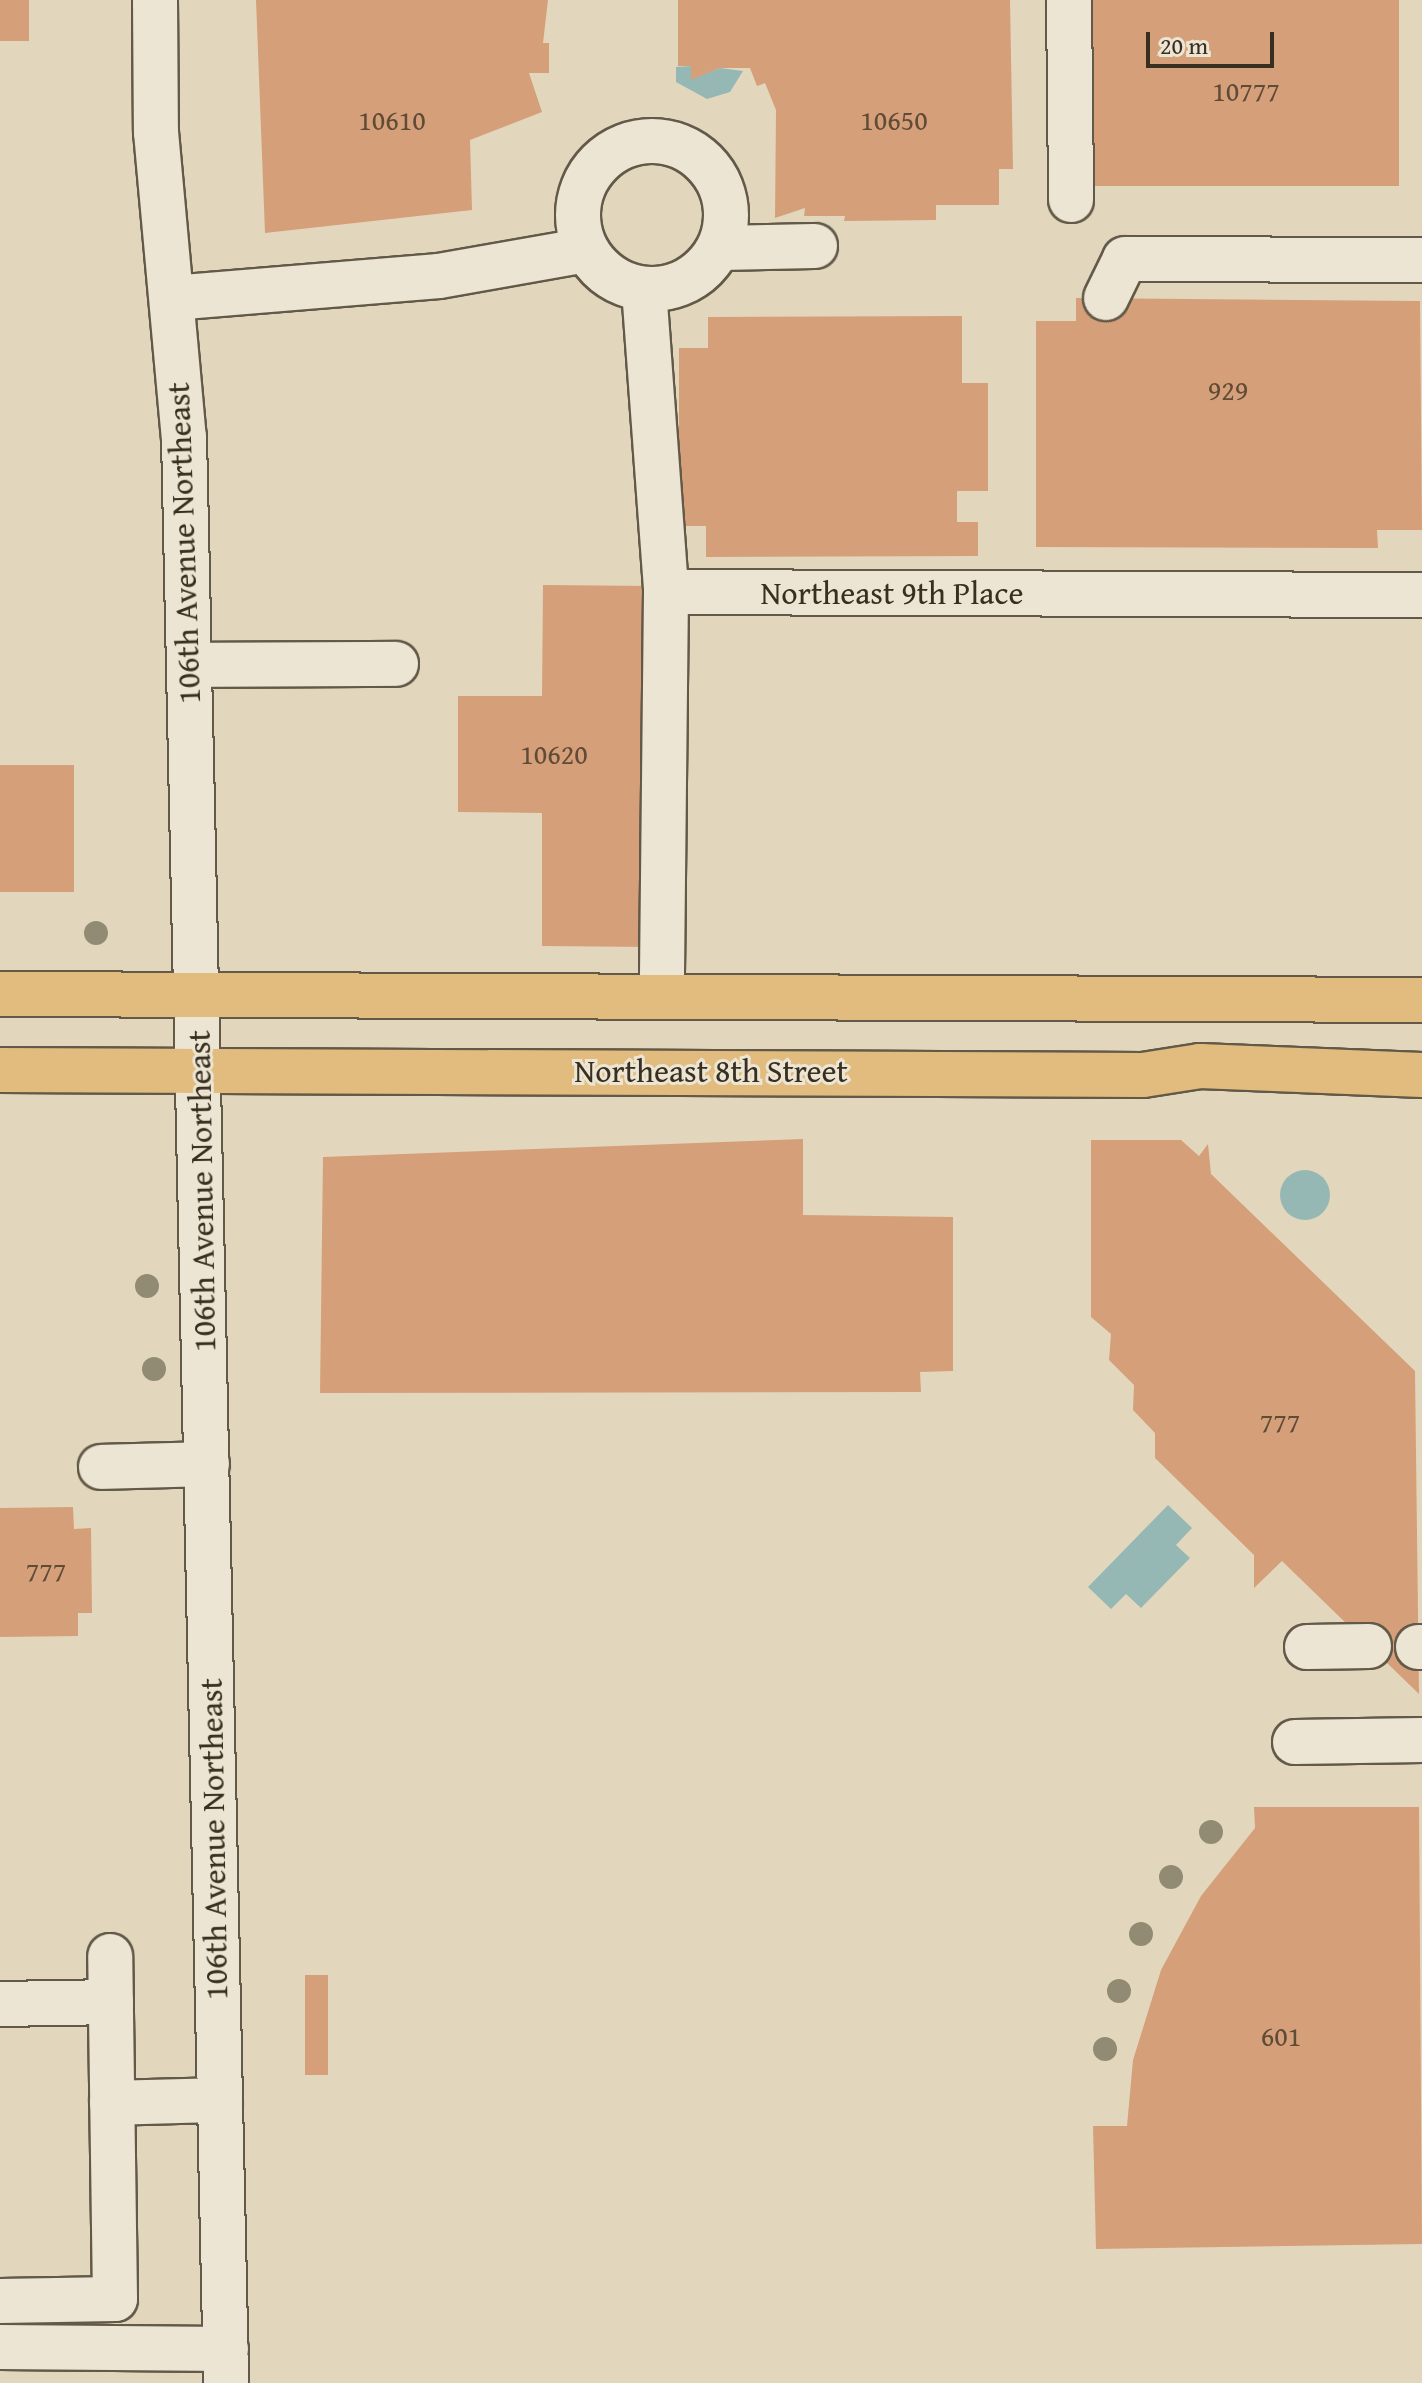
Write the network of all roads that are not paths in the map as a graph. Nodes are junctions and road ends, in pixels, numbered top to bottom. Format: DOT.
graph roads {
  1 [pos="155,0"];
  2 [pos="1069,0"];
  3 [pos="1071,200"];
  4 [pos="815,246"];
  5 [pos="720,248"];
  6 [pos="586,250"];
  7 [pos="1422,260"];
  8 [pos="644,289"];
  9 [pos="172,298"];
  10 [pos="1106,298"];
  11 [pos="666,592"];
  12 [pos="1422,595"];
  13 [pos="396,664"];
  14 [pos="190,665"];
  15 [pos="197,993"];
  16 [pos="0,994"];
  17 [pos="662,997"];
  18 [pos="1422,1000"];
  19 [pos="0,1070"];
  20 [pos="199,1070"];
  21 [pos="1422,1075"];
  22 [pos="207,1464"];
  23 [pos="101,1467"];
  24 [pos="1369,1646"];
  25 [pos="1307,1647"];
  26 [pos="1422,1740"];
  27 [pos="1295,1742"];
  28 [pos="110,1956"];
  29 [pos="111,2002"];
  30 [pos="0,2004"];
  31 [pos="220,2100"];
  32 [pos="112,2103"];
  33 [pos="0,2301"];
  34 [pos="0,2347"];
  35 [pos="226,2366"];
  1 -- 9 [label="street, 106th Avenue Northeast"];
  2 -- 3 [label="street"];
  4 -- 5 [label="street"];
  5 -- 6 [label="street"];
  5 -- 8 [label="street"];
  6 -- 8 [label="street"];
  6 -- 9 [label="street"];
  7 -- 10 [label="street"];
  8 -- 11 [label="street"];
  9 -- 14 [label="street, 106th Avenue Northeast"];
  11 -- 12 [label="street, Northeast 9th Place"];
  11 -- 17 [label="street"];
  13 -- 14 [label="street"];
  14 -- 15 [label="street, 106th Avenue Northeast"];
  15 -- 16 [label="main road"];
  15 -- 17 [label="main road"];
  15 -- 20 [label="street, 106th Avenue Northeast"];
  17 -- 18 [label="main road"];
  19 -- 20 [label="main road, Northeast 8th Street"];
  20 -- 21 [label="main road, Northeast 8th Street"];
  20 -- 22 [label="street, 106th Avenue Northeast"];
  22 -- 23 [label="street"];
  22 -- 31 [label="street, 106th Avenue Northeast"];
  24 -- 25 [label="street"];
  26 -- 27 [label="street"];
  28 -- 29 [label="street"];
  29 -- 30 [label="street"];
  29 -- 32 [label="street"];
  31 -- 32 [label="street"];
  31 -- 35 [label="street, 106th Avenue Northeast"];
  32 -- 33 [label="street"];
  34 -- 35 [label="street"];
}
